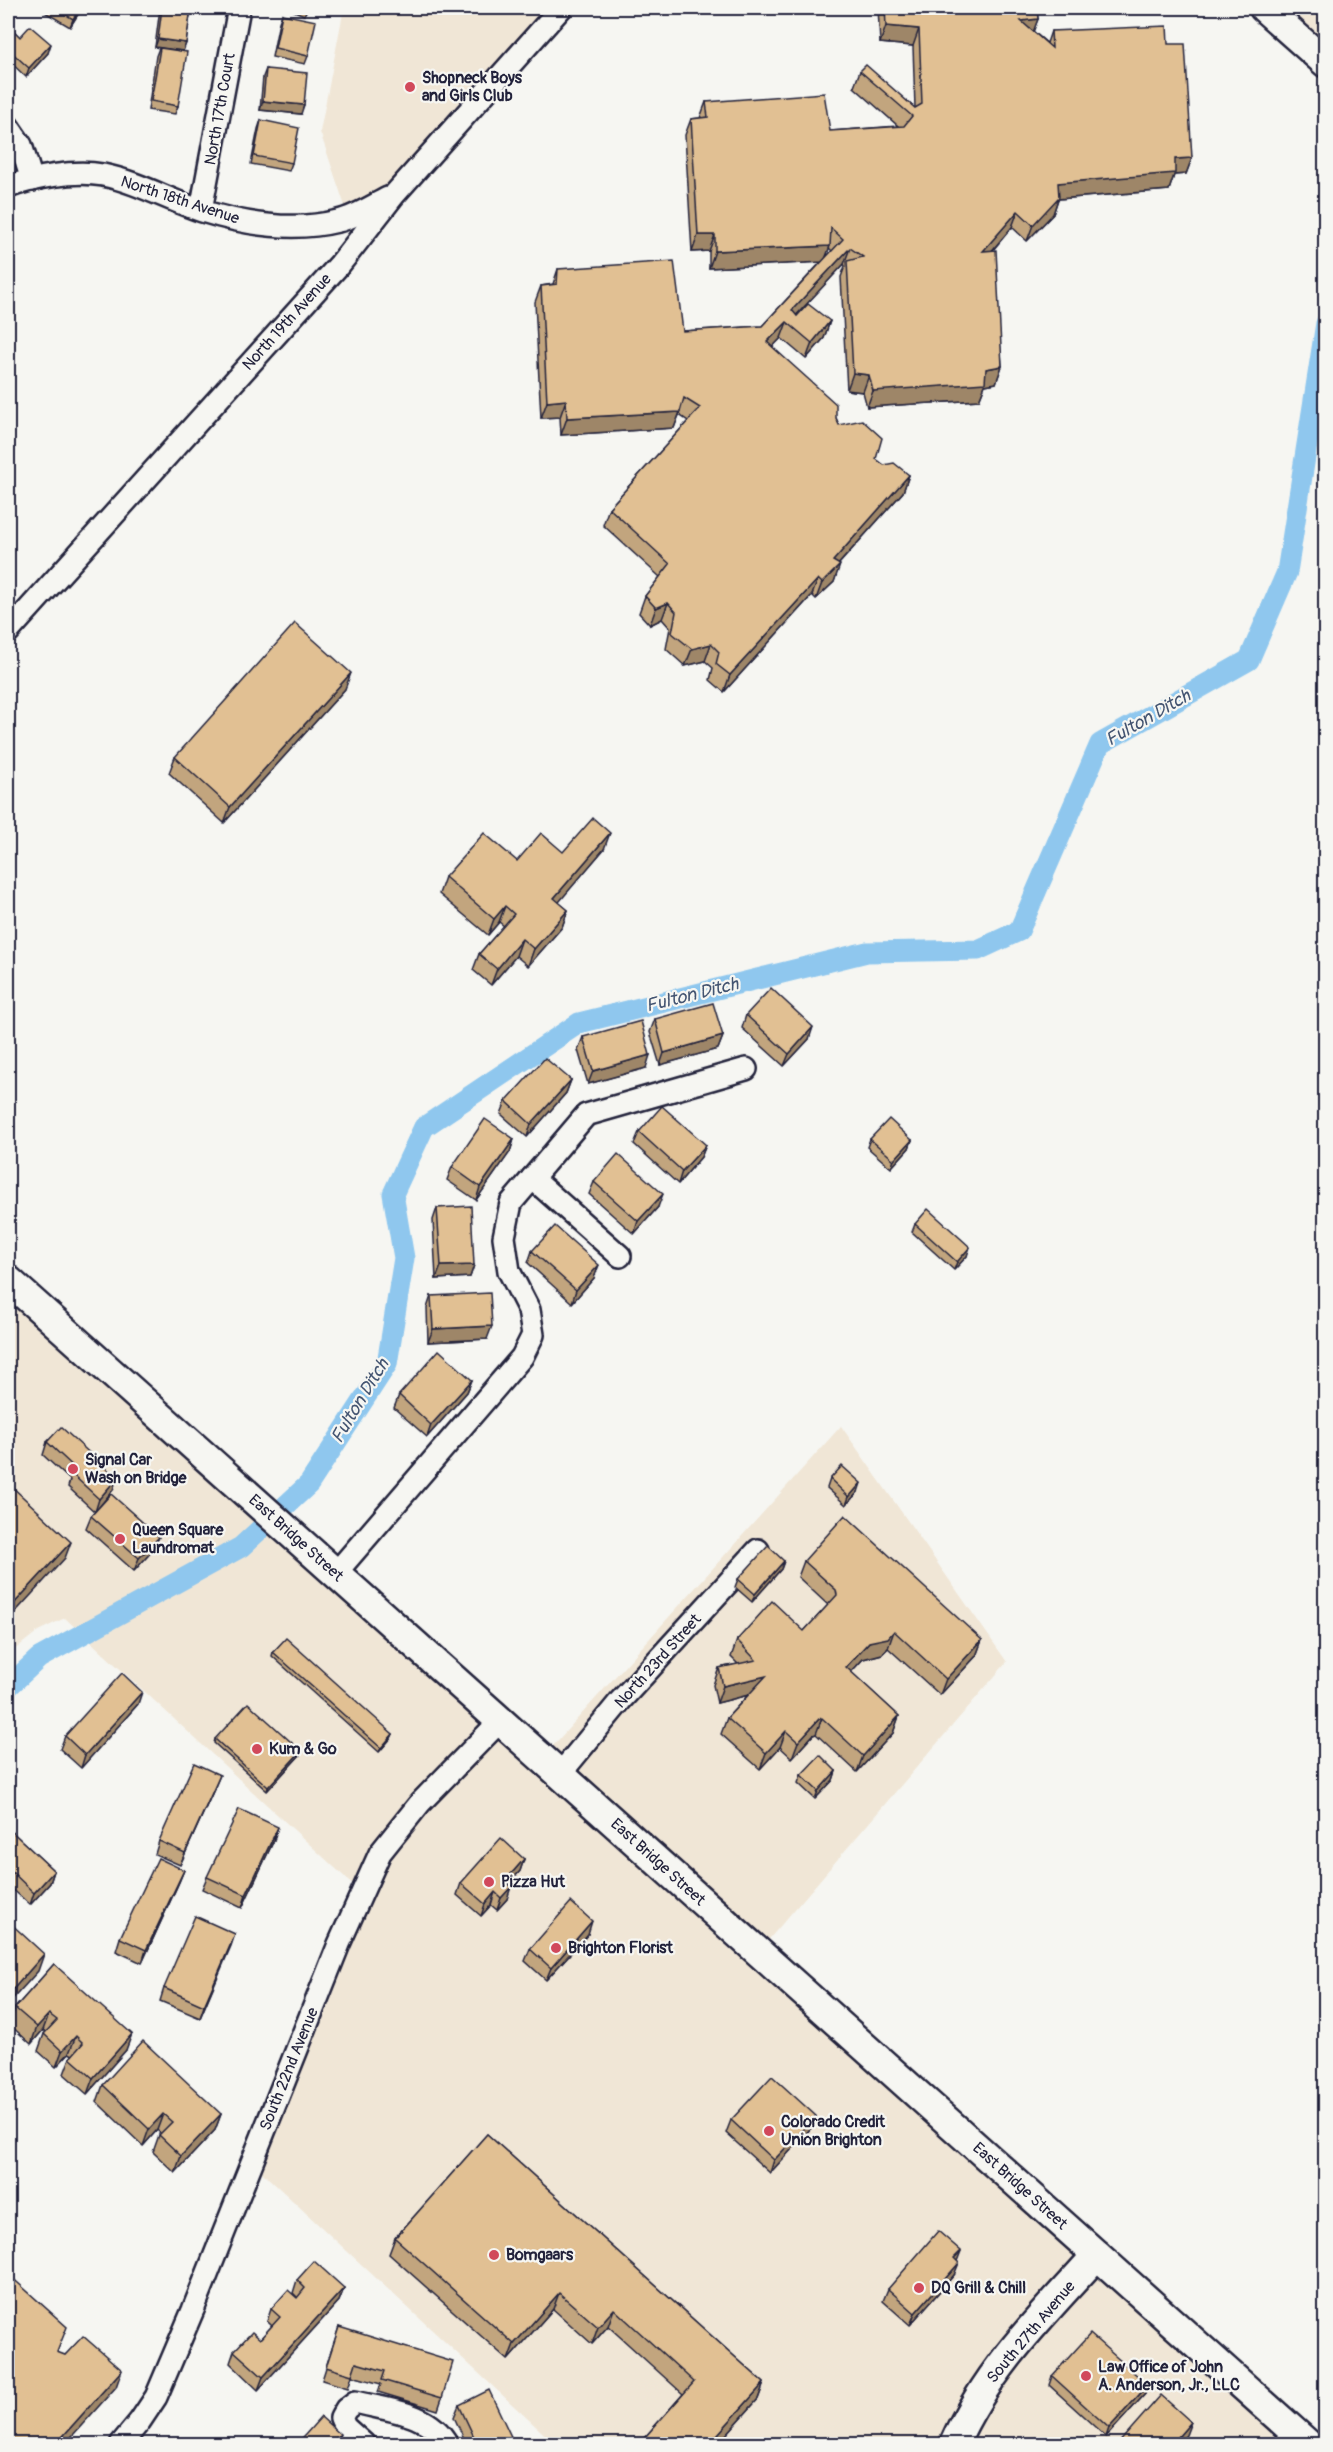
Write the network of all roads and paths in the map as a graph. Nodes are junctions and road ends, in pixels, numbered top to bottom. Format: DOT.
graph roads {
  1 [pos="239,8"];
  2 [pos="561,8"];
  3 [pos="1264,8"];
  4 [pos="1326,63"];
  5 [pos="8,126"];
  6 [pos="32,180"];
  7 [pos="8,187"];
  8 [pos="394,195"];
  9 [pos="201,210"];
  10 [pos="8,632"];
  11 [pos="746,1069"];
  12 [pos="532,1178"];
  13 [pos="620,1256"];
  14 [pos="8,1280"];
  15 [pos="758,1550"];
  16 [pos="335,1574"];
  17 [pos="500,1721"];
  18 [pos="560,1774"];
  19 [pos="1097,2255"];
  20 [pos="121,2445"];
  21 [pos="364,2445"];
  22 [pos="447,2445"];
  23 [pos="954,2445"];
  24 [pos="1308,2445"];
  1 -- 9 [label="street, North 17th Court"];
  2 -- 8 [label="street, North 19th Avenue"];
  3 -- 4 [label="main road"];
  5 -- 6 [label="street"];
  6 -- 7 [label="street, North 18th Avenue"];
  6 -- 9 [label="street, North 18th Avenue"];
  8 -- 9 [label="street, North 18th Avenue"];
  8 -- 10 [label="street, North 19th Avenue"];
  11 -- 12 [label="street"];
  12 -- 13 [label="street"];
  12 -- 16 [label="street"];
  14 -- 16 [label="main road, East Bridge Street"];
  15 -- 18 [label="street, North 23rd Street"];
  16 -- 17 [label="main road, East Bridge Street"];
  17 -- 18 [label="main road, East Bridge Street"];
  17 -- 20 [label="street, South 22nd Avenue"];
  18 -- 19 [label="main road, East Bridge Street"];
  19 -- 23 [label="main road, South 27th Avenue"];
  19 -- 24 [label="main road, East Bridge Street"];
  21 -- 22 [label="street"];
}
